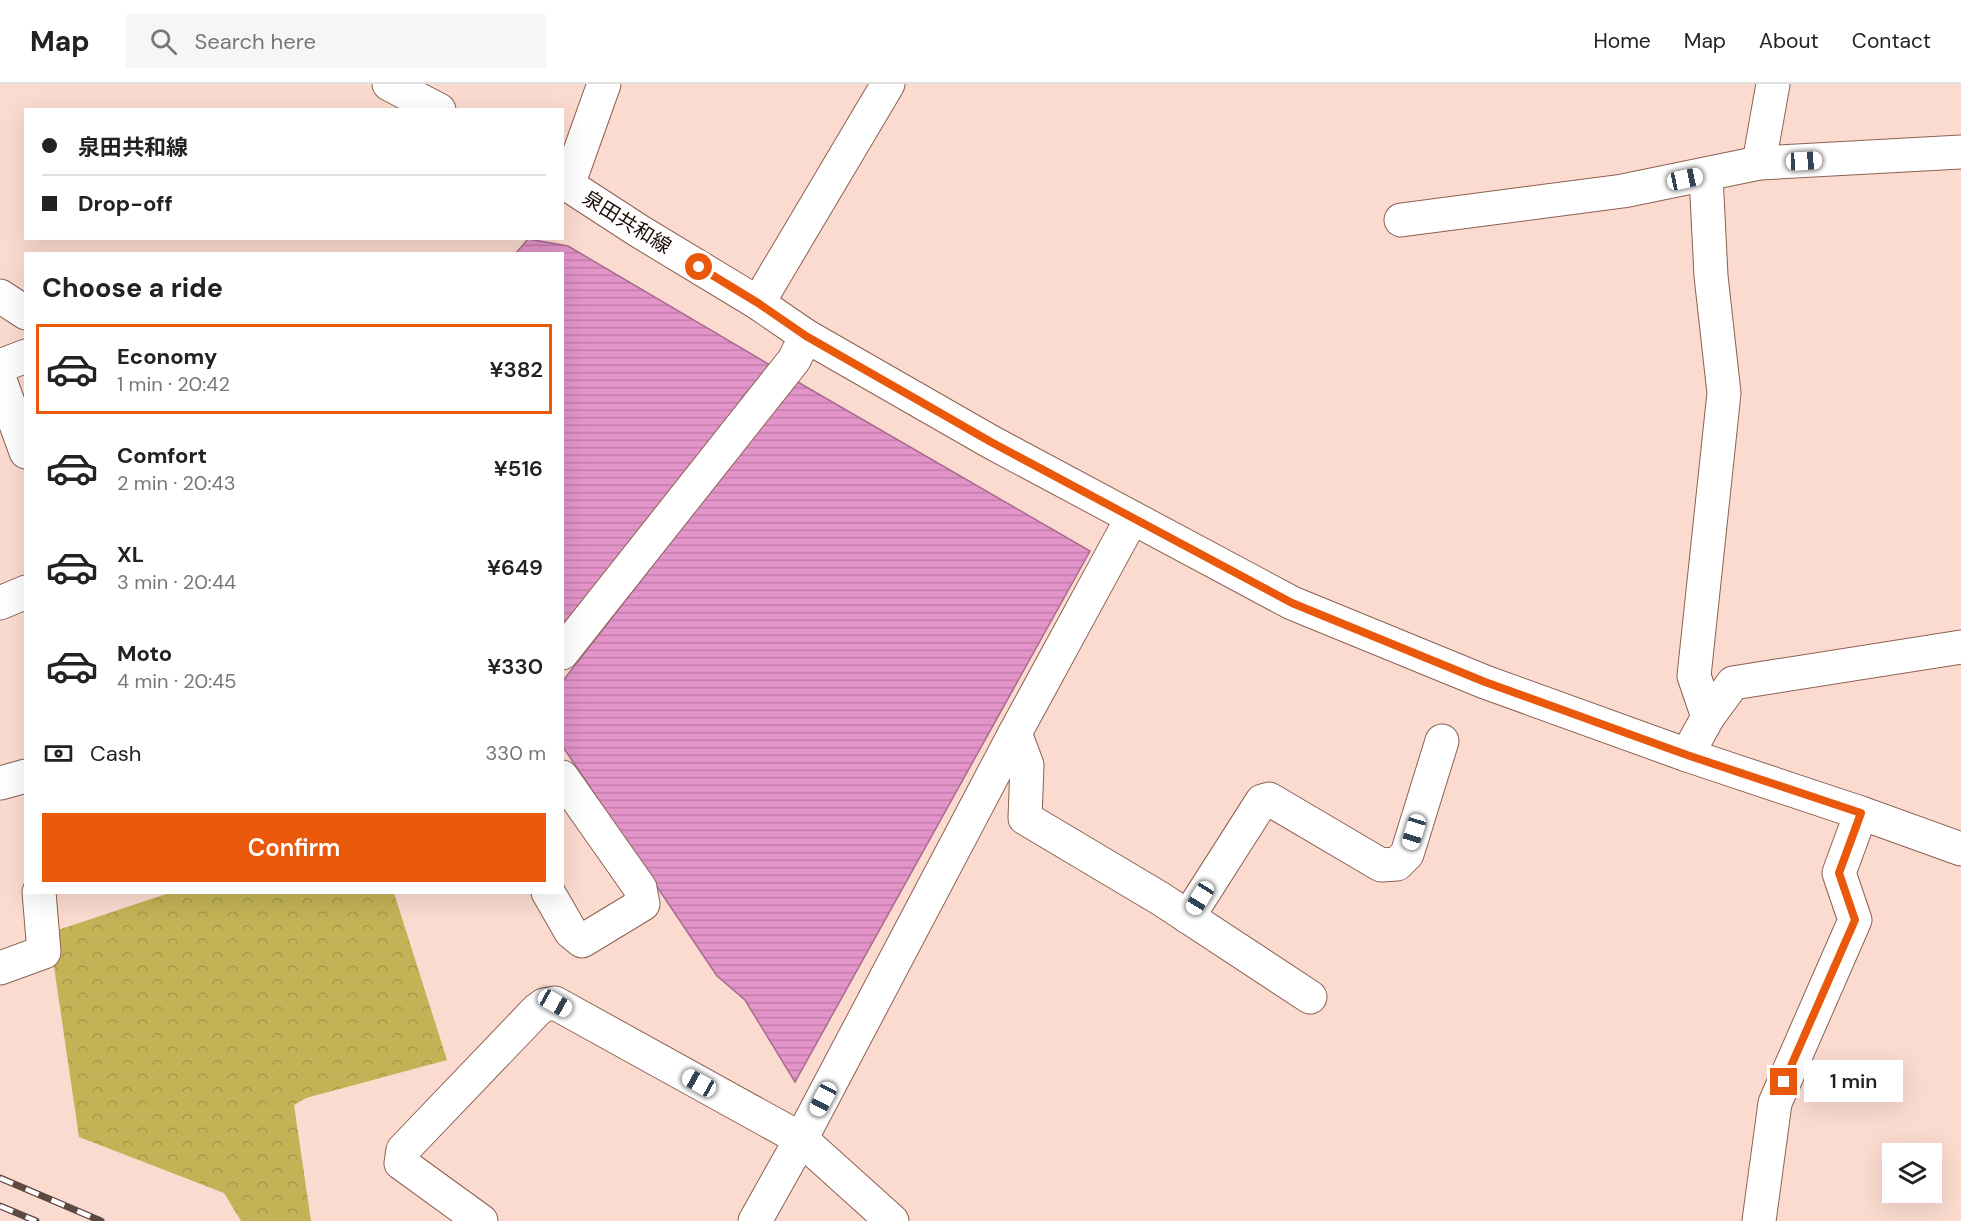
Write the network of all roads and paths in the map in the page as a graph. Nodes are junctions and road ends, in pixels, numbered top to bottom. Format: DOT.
graph roads {
  1 [pos="389,84"];
  2 [pos="604,84"];
  3 [pos="888,84"];
  4 [pos="1773,84"];
  5 [pos="435,108"];
  6 [pos="1961,152"];
  7 [pos="1759,164"];
  8 [pos="1706,174"];
  9 [pos="565,183"];
  10 [pos="1401,219"];
  11 [pos="0,296"];
  12 [pos="758,303"];
  13 [pos="24,313"];
  14 [pos="806,336"];
  15 [pos="24,357"];
  16 [pos="0,366"];
  17 [pos="0,380"];
  18 [pos="24,446"];
  19 [pos="1132,518"];
  20 [pos="24,593"];
  21 [pos="0,603"];
  22 [pos="1961,647"];
  23 [pos="564,650"];
  24 [pos="1708,717"];
  25 [pos="1015,733"];
  26 [pos="1442,741"];
  27 [pos="1687,755"];
  28 [pos="24,777"];
  29 [pos="564,780"];
  30 [pos="0,783"];
  31 [pos="1861,813"];
  32 [pos="1961,849"];
  33 [pos="39,894"];
  34 [pos="549,894"];
  35 [pos="1188,917"];
  36 [pos="0,968"];
  37 [pos="1310,997"];
  38 [pos="801,1139"];
  39 [pos="481,1221"];
  40 [pos="755,1221"];
  41 [pos="892,1221"];
  42 [pos="1759,1221"];
  1 -- 5 [label="street"];
  2 -- 9 [label="street"];
  3 -- 12 [label="street"];
  4 -- 7 [label="street"];
  6 -- 7 [label="street"];
  7 -- 8 [label="street"];
  8 -- 10 [label="street"];
  8 -- 24 [label="street"];
  9 -- 12 [label="street, 泉田共和線"];
  11 -- 13 [label="street"];
  12 -- 14 [label="street, 泉田共和線"];
  14 -- 19 [label="street, 泉田共和線"];
  14 -- 23 [label="street"];
  15 -- 16 [label="street"];
  17 -- 18 [label="street"];
  19 -- 25 [label="street"];
  19 -- 27 [label="street, 泉田共和線"];
  20 -- 21 [label="street"];
  22 -- 24 [label="street"];
  24 -- 27 [label="street"];
  25 -- 35 [label="street"];
  25 -- 38 [label="street"];
  26 -- 35 [label="street"];
  27 -- 31 [label="street, 泉田共和線"];
  28 -- 30 [label="street"];
  29 -- 34 [label="street"];
  31 -- 32 [label="street, 泉田共和線"];
  31 -- 42 [label="street"];
  33 -- 36 [label="street"];
  35 -- 37 [label="street"];
  38 -- 39 [label="street"];
  38 -- 40 [label="street"];
  38 -- 41 [label="street"];
}
